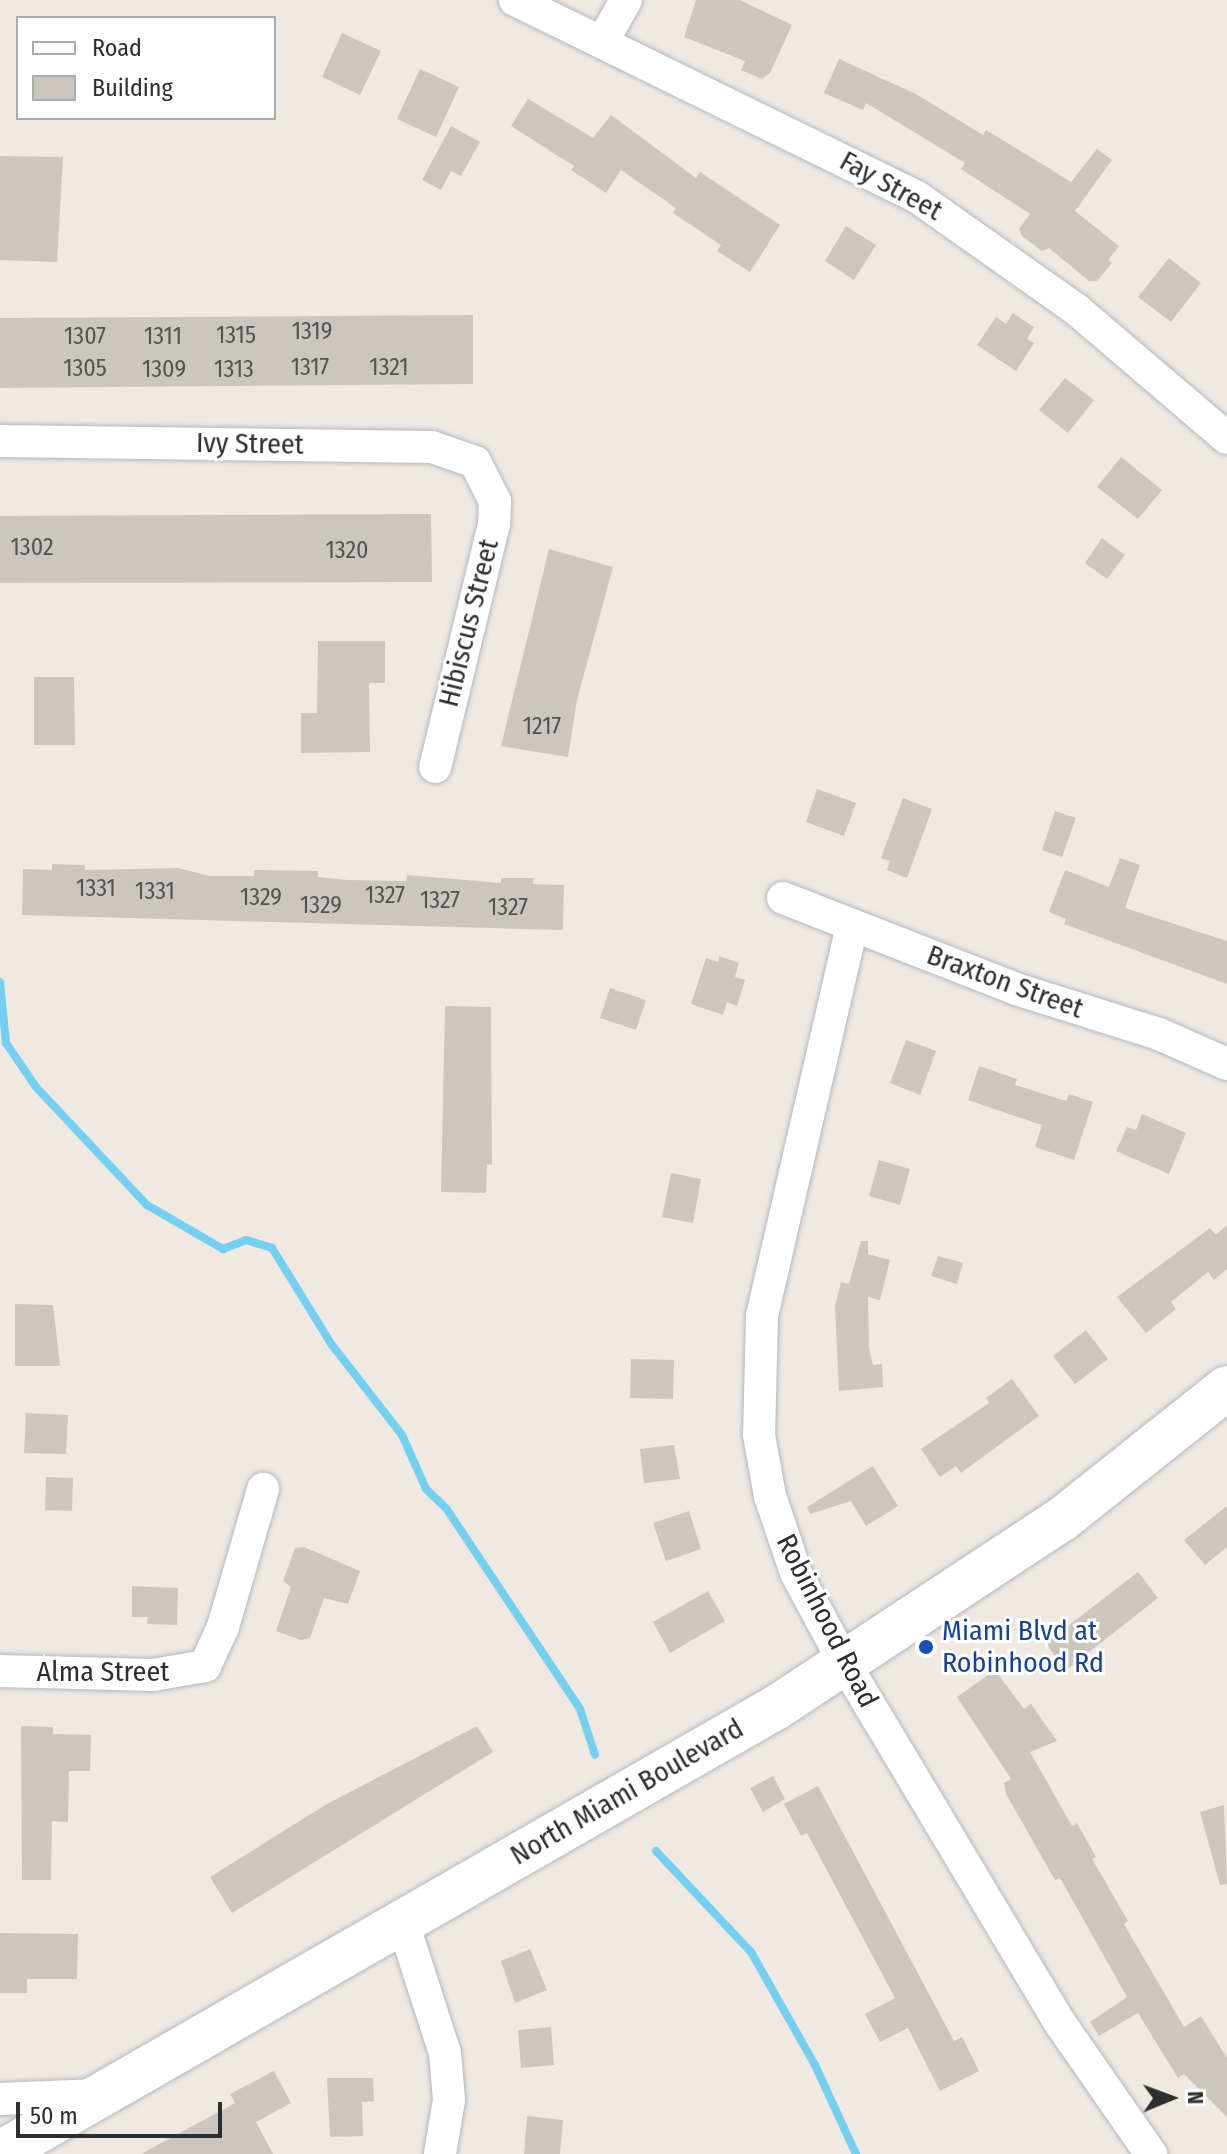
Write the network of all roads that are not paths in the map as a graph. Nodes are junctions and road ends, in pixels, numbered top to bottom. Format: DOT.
graph roads {
  1 [pos="515,0"];
  2 [pos="626,0"];
  3 [pos="603,41"];
  4 [pos="1227,438"];
  5 [pos="0,441"];
  6 [pos="488,479"];
  7 [pos="435,767"];
  8 [pos="783,898"];
  9 [pos="852,926"];
  10 [pos="1227,1064"];
  11 [pos="1227,1388"];
  12 [pos="263,1489"];
  13 [pos="845,1664"];
  14 [pos="0,1671"];
  15 [pos="402,1920"];
  16 [pos="104,2095"];
  17 [pos="0,2099"];
  18 [pos="0,2153"];
  19 [pos="440,2154"];
  20 [pos="1151,2154"];
  1 -- 3 [label="street, Fay Street"];
  2 -- 3 [label="street"];
  3 -- 4 [label="street, Fay Street"];
  5 -- 6 [label="street, Ivy Street"];
  6 -- 7 [label="street, Hibiscus Street"];
  8 -- 9 [label="street, Braxton Street"];
  9 -- 10 [label="street, Braxton Street"];
  9 -- 13 [label="street, Robinhood Road"];
  11 -- 13 [label="main road, North Miami Boulevard"];
  12 -- 14 [label="street, Alma Street"];
  13 -- 15 [label="main road, North Miami Boulevard"];
  13 -- 20 [label="street, Robinhood Road"];
  15 -- 16 [label="main road, North Miami Boulevard"];
  15 -- 19 [label="street"];
  16 -- 17 [label="street"];
  16 -- 18 [label="main road, North Miami Boulevard"];
}
